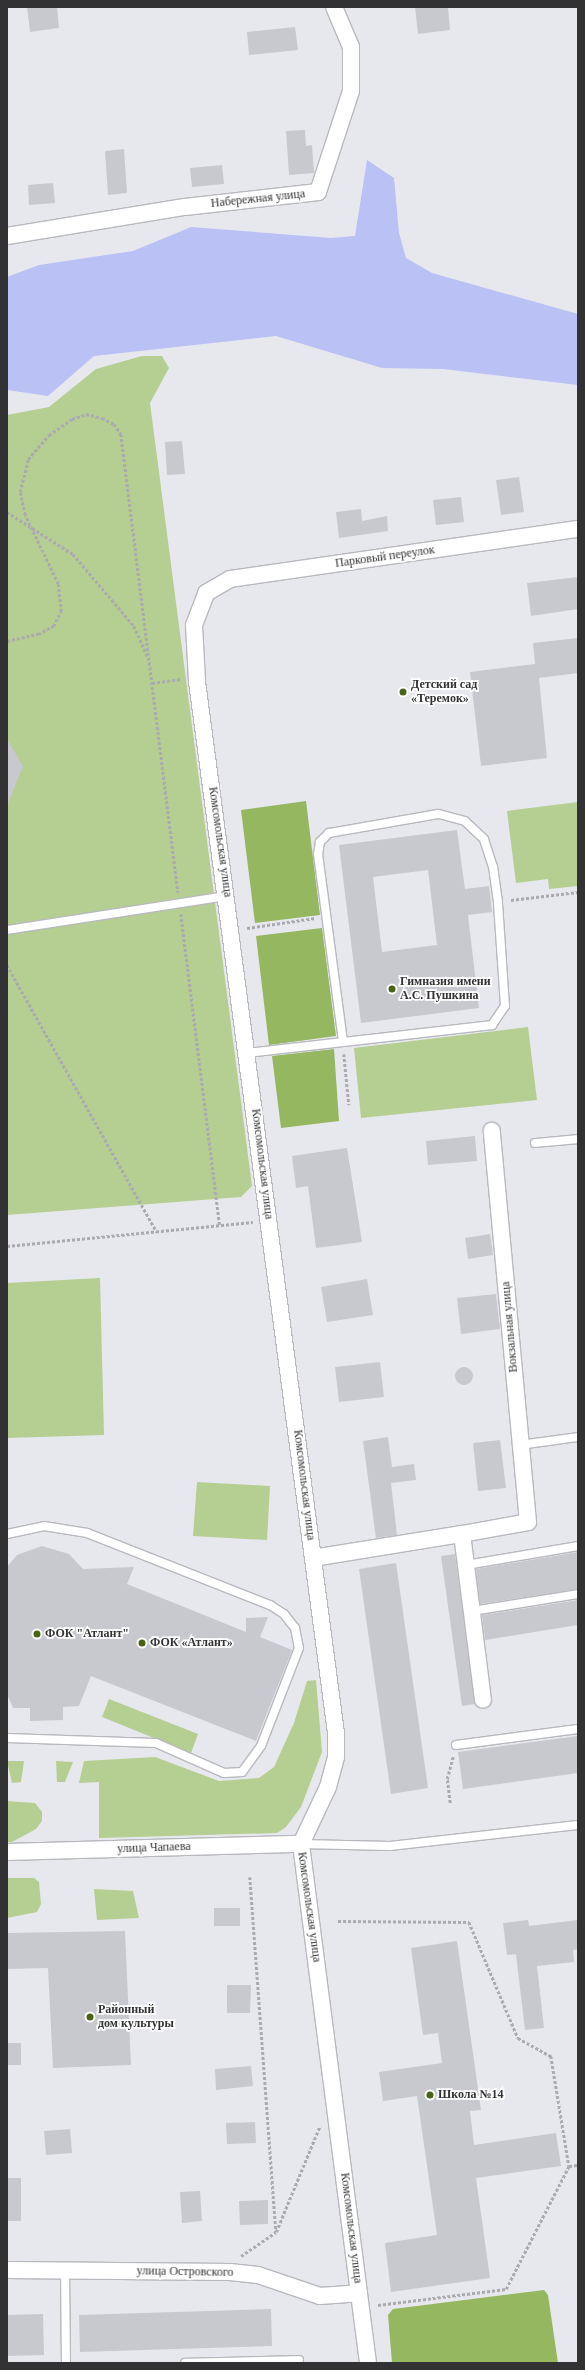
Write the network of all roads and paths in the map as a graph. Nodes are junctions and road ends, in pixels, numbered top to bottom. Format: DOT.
graph roads {
  1 [pos="334,7"];
  2 [pos="7,236"];
  3 [pos="7,512"];
  4 [pos="28,524"];
  5 [pos="578,529"];
  6 [pos="201,601"];
  7 [pos="7,641"];
  8 [pos="149,660"];
  9 [pos="196,678"];
  10 [pos="152,683"];
  11 [pos="578,892"];
  12 [pos="228,896"];
  13 [pos="515,900"];
  14 [pos="180,905"];
  15 [pos="315,918"];
  16 [pos="7,930"];
  17 [pos="232,930"];
  18 [pos="7,964"];
  19 [pos="343,1041"];
  20 [pos="248,1053"];
  21 [pos="349,1105"];
  22 [pos="492,1131"];
  23 [pos="578,1139"];
  24 [pos="535,1143"];
  25 [pos="262,1221"];
  26 [pos="220,1226"];
  27 [pos="157,1232"];
  28 [pos="7,1246"];
  29 [pos="578,1437"];
  30 [pos="520,1445"];
  31 [pos="7,1534"];
  32 [pos="462,1534"];
  33 [pos="578,1546"];
  34 [pos="313,1558"];
  35 [pos="466,1565"];
  36 [pos="578,1594"];
  37 [pos="472,1611"];
  38 [pos="483,1700"];
  39 [pos="578,1729"];
  40 [pos="7,1738"];
  41 [pos="456,1745"];
  42 [pos="450,1803"];
  43 [pos="578,1825"];
  44 [pos="301,1844"];
  45 [pos="7,1852"];
  46 [pos="250,1877"];
  47 [pos="338,1921"];
  48 [pos="322,2122"];
  49 [pos="578,2165"];
  50 [pos="569,2166"];
  51 [pos="276,2232"];
  52 [pos="7,2270"];
  53 [pos="65,2270"];
  54 [pos="218,2272"];
  55 [pos="359,2294"];
  56 [pos="378,2305"];
  57 [pos="299,2360"];
  58 [pos="66,2363"];
  59 [pos="185,2363"];
  60 [pos="368,2363"];
  1 -- 2 [label="street, Набережная улица"];
  3 -- 4 [label="path"];
  4 -- 7 [label="path"];
  4 -- 8 [label="path"];
  4 -- 8 [label="path"];
  5 -- 6 [label="street, Парковый переулок"];
  6 -- 9 [label="street, Комсомольская улица"];
  8 -- 10 [label="path"];
  9 -- 10 [label="path"];
  9 -- 12 [label="street, Комсомольская улица"];
  10 -- 14 [label="path"];
  11 -- 13 [label="path"];
  12 -- 14 [label="lane"];
  12 -- 17 [label="street, Комсомольская улица"];
  14 -- 16 [label="lane"];
  14 -- 26 [label="path"];
  15 -- 17 [label="path"];
  17 -- 20 [label="street, Комсомольская улица"];
  18 -- 27 [label="path"];
  19 -- 19 [label="lane"];
  19 -- 20 [label="lane"];
  19 -- 21 [label="path"];
  20 -- 34 [label="street, Комсомольская улица"];
  22 -- 30 [label="street, Вокзальная улица"];
  23 -- 24 [label="lane"];
  25 -- 26 [label="path"];
  26 -- 27 [label="path"];
  27 -- 28 [label="path"];
  29 -- 30 [label="lane"];
  30 -- 32 [label="street, Вокзальная улица"];
  31 -- 40 [label="lane"];
  32 -- 34 [label="street"];
  32 -- 35 [label="street"];
  33 -- 35 [label="lane"];
  34 -- 44 [label="street, Комсомольская улица"];
  35 -- 37 [label="street"];
  36 -- 37 [label="lane"];
  37 -- 38 [label="street"];
  39 -- 41 [label="lane"];
  41 -- 42 [label="path"];
  43 -- 44 [label="lane"];
  44 -- 45 [label="street, улица Чапаева"];
  44 -- 55 [label="street, Комсомольская улица"];
  46 -- 51 [label="path"];
  47 -- 50 [label="path"];
  48 -- 51 [label="path"];
  49 -- 50 [label="path"];
  50 -- 56 [label="path"];
  51 -- 54 [label="path"];
  52 -- 53 [label="street, улица Островского"];
  53 -- 54 [label="street, улица Островского"];
  53 -- 58 [label="lane"];
  54 -- 55 [label="street, улица Островского"];
  55 -- 60 [label="street, Комсомольская улица"];
  57 -- 59 [label="lane"];
}
